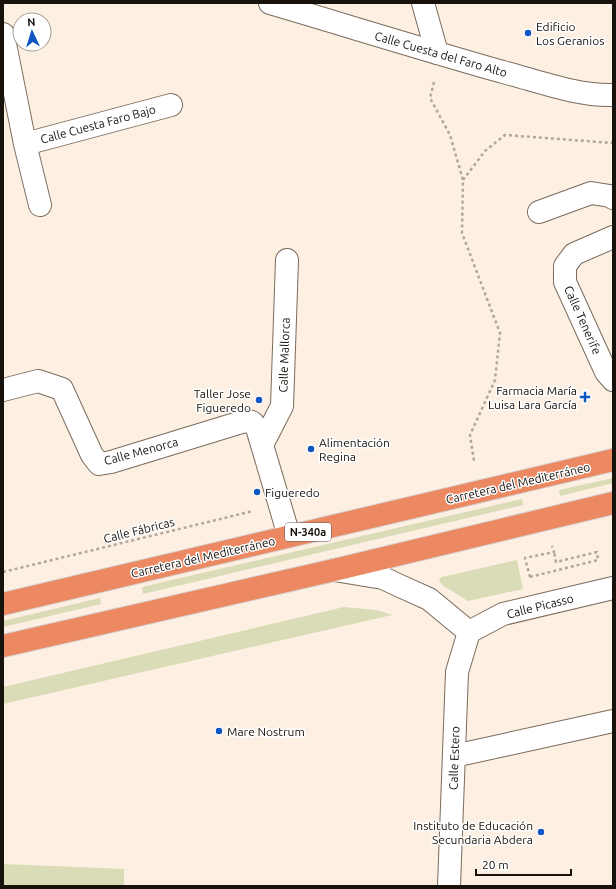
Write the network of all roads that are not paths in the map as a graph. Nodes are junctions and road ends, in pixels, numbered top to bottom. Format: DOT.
graph roads {
  1 [pos="270,3"];
  2 [pos="423,3"];
  3 [pos="3,34"];
  4 [pos="437,53"];
  5 [pos="613,96"];
  6 [pos="171,105"];
  7 [pos="25,144"];
  8 [pos="613,198"];
  9 [pos="40,205"];
  10 [pos="539,212"];
  11 [pos="613,237"];
  12 [pos="287,260"];
  13 [pos="613,380"];
  14 [pos="3,390"];
  15 [pos="262,445"];
  16 [pos="613,460"];
  17 [pos="613,503"];
  18 [pos="289,536"];
  19 [pos="334,570"];
  20 [pos="613,588"];
  21 [pos="3,604"];
  22 [pos="469,632"];
  23 [pos="3,646"];
  24 [pos="613,721"];
  25 [pos="454,756"];
  26 [pos="449,886"];
  1 -- 4 [label="street, Calle Cuesta del Faro Alto"];
  2 -- 4 [label="street"];
  3 -- 7 [label="street, Calle Cuesta Faro Bajo"];
  4 -- 5 [label="street, Calle Cuesta del Faro Alto"];
  6 -- 7 [label="street, Calle Cuesta Faro Bajo"];
  7 -- 9 [label="street, Calle Cuesta Faro Bajo"];
  8 -- 10 [label="street"];
  11 -- 13 [label="street, Calle Tenerife"];
  12 -- 15 [label="street, Calle Mallorca"];
  14 -- 15 [label="street, Calle Menorca"];
  15 -- 18 [label="street"];
  16 -- 18 [label="highway, Carretera del Mediterráneo / N-340a"];
  17 -- 19 [label="highway"];
  18 -- 21 [label="highway, Carretera del Mediterráneo / N-340a"];
  19 -- 22 [label="street"];
  19 -- 23 [label="highway"];
  20 -- 22 [label="street, Calle Picasso"];
  22 -- 25 [label="street, Calle Estero"];
  24 -- 25 [label="street"];
  25 -- 26 [label="street, Calle Estero"];
}
